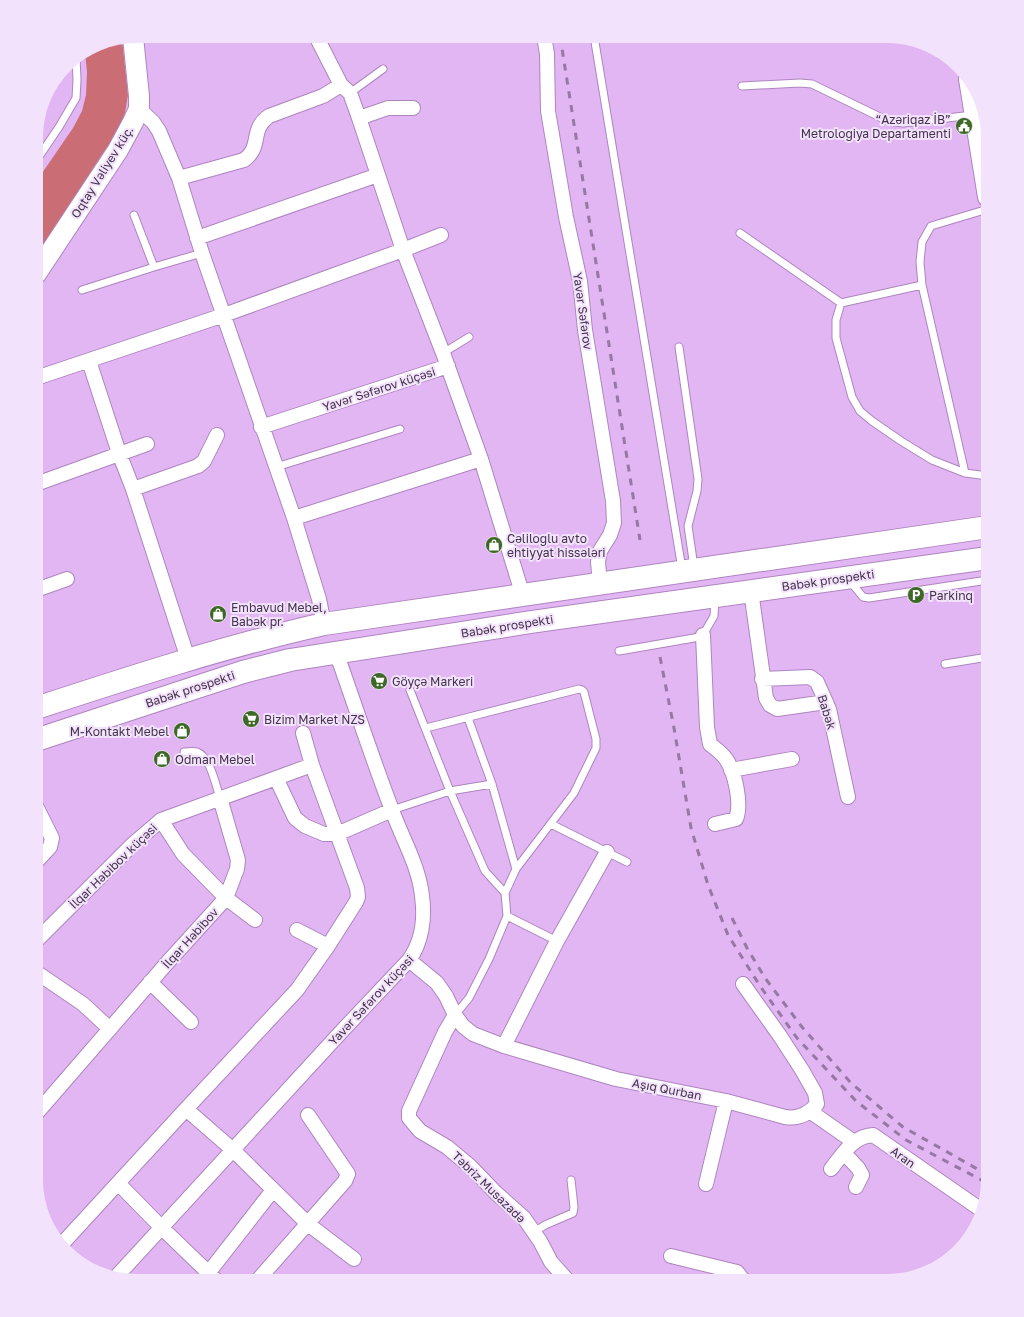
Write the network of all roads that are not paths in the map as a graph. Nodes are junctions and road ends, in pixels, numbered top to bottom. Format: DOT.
graph roads {
  1 [pos="134,43"];
  2 [pos="320,43"];
  3 [pos="545,43"];
  4 [pos="595,43"];
  5 [pos="76,65"];
  6 [pos="383,69"];
  7 [pos="742,86"];
  8 [pos="346,89"];
  9 [pos="972,98"];
  10 [pos="413,108"];
  11 [pos="139,109"];
  12 [pos="975,114"];
  13 [pos="360,118"];
  14 [pos="43,151"];
  15 [pos="981,152"];
  16 [pos="378,175"];
  17 [pos="179,178"];
  18 [pos="981,211"];
  19 [pos="134,215"];
  20 [pos="740,233"];
  21 [pos="441,235"];
  22 [pos="197,238"];
  23 [pos="403,250"];
  24 [pos="202,253"];
  25 [pos="43,263"];
  26 [pos="154,267"];
  27 [pos="922,285"];
  28 [pos="82,290"];
  29 [pos="841,303"];
  30 [pos="224,315"];
  31 [pos="469,337"];
  32 [pos="679,347"];
  33 [pos="443,353"];
  34 [pos="89,361"];
  35 [pos="448,366"];
  36 [pos="43,376"];
  37 [pos="261,427"];
  38 [pos="400,429"];
  39 [pos="217,434"];
  40 [pos="147,444"];
  41 [pos="119,454"];
  42 [pos="481,460"];
  43 [pos="276,467"];
  44 [pos="965,473"];
  45 [pos="981,475"];
  46 [pos="43,481"];
  47 [pos="133,489"];
  48 [pos="294,518"];
  49 [pos="981,528"];
  50 [pos="981,559"];
  51 [pos="689,570"];
  52 [pos="847,577"];
  53 [pos="67,579"];
  54 [pos="981,581"];
  55 [pos="600,584"];
  56 [pos="43,588"];
  57 [pos="751,590"];
  58 [pos="715,595"];
  59 [pos="522,596"];
  60 [pos="324,624"];
  61 [pos="703,636"];
  62 [pos="619,651"];
  63 [pos="336,652"];
  64 [pos="981,658"];
  65 [pos="188,659"];
  66 [pos="945,664"];
  67 [pos="762,679"];
  68 [pos="410,690"];
  69 [pos="826,702"];
  70 [pos="43,706"];
  71 [pos="468,718"];
  72 [pos="426,728"];
  73 [pos="303,733"];
  74 [pos="43,738"];
  75 [pos="184,752"];
  76 [pos="792,759"];
  77 [pos="312,766"];
  78 [pos="731,770"];
  79 [pos="276,778"];
  80 [pos="492,784"];
  81 [pos="450,792"];
  82 [pos="848,797"];
  83 [pos="220,798"];
  84 [pos="392,810"];
  85 [pos="43,820"];
  86 [pos="161,820"];
  87 [pos="551,824"];
  88 [pos="715,824"];
  89 [pos="337,834"];
  90 [pos="607,852"];
  91 [pos="43,854"];
  92 [pos="627,862"];
  93 [pos="516,869"];
  94 [pos="505,893"];
  95 [pos="226,898"];
  96 [pos="507,916"];
  97 [pos="255,920"];
  98 [pos="297,930"];
  99 [pos="43,934"];
  100 [pos="557,942"];
  101 [pos="328,946"];
  102 [pos="410,960"];
  103 [pos="43,977"];
  104 [pos="150,982"];
  105 [pos="743,984"];
  106 [pos="455,1015"];
  107 [pos="191,1022"];
  108 [pos="110,1029"];
  109 [pos="504,1046"];
  110 [pos="726,1101"];
  111 [pos="43,1106"];
  112 [pos="186,1108"];
  113 [pos="811,1112"];
  114 [pos="308,1115"];
  115 [pos="854,1142"];
  116 [pos="232,1150"];
  117 [pos="844,1153"];
  118 [pos="831,1169"];
  119 [pos="571,1180"];
  120 [pos="118,1183"];
  121 [pos="706,1184"];
  122 [pos="856,1187"];
  123 [pos="273,1190"];
  124 [pos="977,1207"];
  125 [pos="308,1224"];
  126 [pos="162,1228"];
  127 [pos="534,1232"];
  128 [pos="65,1241"];
  129 [pos="671,1256"];
  130 [pos="354,1259"];
  131 [pos="121,1272"];
  132 [pos="205,1274"];
  133 [pos="212,1274"];
  134 [pos="263,1274"];
  135 [pos="562,1274"];
  136 [pos="739,1274"];
  1 -- 11 [label="street, Oqtay Vəliyev küç."];
  2 -- 8 [label="street"];
  3 -- 55 [label="street, Yavər Səfərov"];
  4 -- 51 [label="lane"];
  5 -- 14 [label="lane"];
  6 -- 8 [label="lane"];
  7 -- 12 [label="lane"];
  8 -- 13 [label="street"];
  8 -- 17 [label="street"];
  9 -- 12 [label="street"];
  10 -- 13 [label="street"];
  11 -- 17 [label="street"];
  11 -- 25 [label="street, Oqtay Vəliyev küç."];
  12 -- 15 [label="street"];
  13 -- 16 [label="street"];
  16 -- 22 [label="street"];
  16 -- 23 [label="street"];
  17 -- 22 [label="street"];
  18 -- 27 [label="lane"];
  19 -- 26 [label="lane"];
  20 -- 29 [label="lane"];
  21 -- 23 [label="street"];
  22 -- 24 [label="street"];
  23 -- 30 [label="street"];
  23 -- 33 [label="street"];
  24 -- 26 [label="lane"];
  24 -- 30 [label="street"];
  26 -- 28 [label="lane"];
  27 -- 29 [label="lane"];
  27 -- 44 [label="lane"];
  29 -- 44 [label="lane"];
  30 -- 34 [label="street"];
  30 -- 37 [label="street"];
  31 -- 33 [label="lane"];
  32 -- 51 [label="lane"];
  33 -- 35 [label="street"];
  34 -- 36 [label="street"];
  34 -- 41 [label="street"];
  35 -- 37 [label="street, Yavər Səfərov küçəsi"];
  35 -- 42 [label="street, Yavər Səfərov küçəsi"];
  37 -- 43 [label="street"];
  38 -- 43 [label="lane"];
  39 -- 47 [label="street"];
  40 -- 41 [label="street"];
  41 -- 46 [label="street"];
  41 -- 47 [label="street"];
  42 -- 48 [label="street"];
  42 -- 59 [label="street, Yavər Səfərov küçəsi"];
  43 -- 48 [label="street"];
  44 -- 45 [label="lane"];
  47 -- 65 [label="street"];
  48 -- 60 [label="street"];
  49 -- 51 [label="main road"];
  50 -- 52 [label="main road, Babək prospekti"];
  51 -- 55 [label="main road"];
  52 -- 54 [label="lane"];
  52 -- 57 [label="main road, Babək prospekti"];
  53 -- 56 [label="street"];
  55 -- 59 [label="main road"];
  57 -- 58 [label="main road, Babək prospekti"];
  57 -- 67 [label="street"];
  58 -- 61 [label="lane"];
  58 -- 63 [label="main road, Babək prospekti"];
  59 -- 60 [label="main road"];
  60 -- 65 [label="main road"];
  61 -- 62 [label="lane"];
  61 -- 78 [label="street"];
  63 -- 74 [label="main road, Babək prospekti"];
  63 -- 84 [label="street, Yavər Səfərov küçəsi"];
  64 -- 66 [label="lane"];
  65 -- 70 [label="main road"];
  67 -- 69 [label="street, Babək"];
  67 -- 69 [label="street"];
  68 -- 72 [label="lane"];
  69 -- 82 [label="street, Babək"];
  71 -- 72 [label="lane"];
  71 -- 80 [label="lane"];
  71 -- 87 [label="lane"];
  72 -- 81 [label="lane"];
  73 -- 77 [label="street"];
  75 -- 83 [label="lane"];
  76 -- 78 [label="street"];
  77 -- 79 [label="street, İlqar Həbibov küçəsi"];
  77 -- 89 [label="street"];
  78 -- 88 [label="street"];
  79 -- 83 [label="street, İlqar Həbibov küçəsi"];
  79 -- 89 [label="street"];
  80 -- 81 [label="lane"];
  80 -- 93 [label="lane"];
  81 -- 84 [label="lane"];
  81 -- 94 [label="lane"];
  83 -- 86 [label="street, İlqar Həbibov küçəsi"];
  83 -- 95 [label="street"];
  84 -- 89 [label="street"];
  84 -- 102 [label="street, Yavər Səfərov küçəsi"];
  85 -- 91 [label="street"];
  86 -- 95 [label="street, İlqar Həbibov"];
  86 -- 99 [label="street, İlqar Həbibov küçəsi"];
  87 -- 90 [label="lane"];
  87 -- 93 [label="lane"];
  89 -- 101 [label="street"];
  90 -- 92 [label="lane"];
  90 -- 100 [label="street"];
  93 -- 94 [label="lane"];
  94 -- 96 [label="lane"];
  95 -- 97 [label="street"];
  95 -- 104 [label="street, İlqar Həbibov"];
  96 -- 100 [label="lane"];
  96 -- 106 [label="lane"];
  98 -- 101 [label="street"];
  100 -- 109 [label="street"];
  101 -- 112 [label="street"];
  102 -- 106 [label="street, Aşıq Qurban"];
  102 -- 116 [label="street, Yavər Səfərov küçəsi"];
  103 -- 108 [label="street"];
  104 -- 107 [label="street"];
  104 -- 108 [label="street, İlqar Həbibov"];
  105 -- 113 [label="street"];
  106 -- 109 [label="street, Aşıq Qurban"];
  106 -- 127 [label="street, Təbriz Musazadə"];
  108 -- 111 [label="street, İlqar Həbibov"];
  109 -- 110 [label="street, Aşıq Qurban"];
  110 -- 113 [label="street, Aşıq Qurban"];
  110 -- 121 [label="street"];
  112 -- 116 [label="street"];
  112 -- 120 [label="street"];
  113 -- 115 [label="street"];
  114 -- 125 [label="street"];
  115 -- 117 [label="street, Aran"];
  115 -- 124 [label="street, Aran"];
  116 -- 123 [label="street"];
  116 -- 126 [label="street, Yavər Səfərov küçəsi"];
  117 -- 118 [label="street, Aran"];
  117 -- 122 [label="street"];
  119 -- 127 [label="lane"];
  120 -- 126 [label="street"];
  120 -- 128 [label="street"];
  123 -- 125 [label="street"];
  123 -- 133 [label="street"];
  125 -- 130 [label="street"];
  125 -- 134 [label="street"];
  126 -- 131 [label="street, Yavər Səfərov küçəsi"];
  126 -- 132 [label="street"];
  127 -- 135 [label="street, Təbriz Musazadə"];
  129 -- 136 [label="street"];
}
